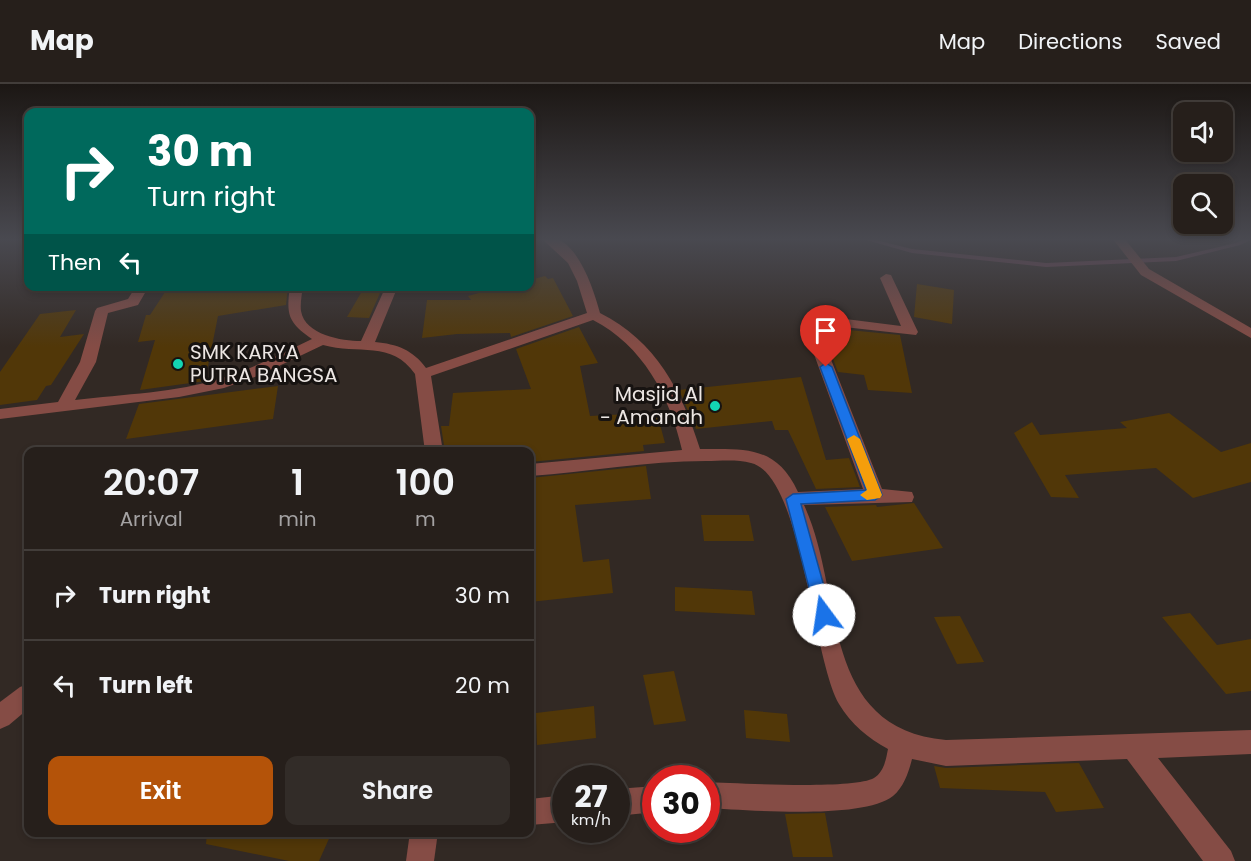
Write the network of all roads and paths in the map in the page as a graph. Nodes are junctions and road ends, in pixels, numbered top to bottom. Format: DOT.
graph roads {
  1 [pos="582,274"];
  2 [pos="1148,274"];
  3 [pos="886,278"];
  4 [pos="139,291"];
  5 [pos="296,291"];
  6 [pos="392,291"];
  7 [pos="594,315"];
  8 [pos="1251,334"];
  9 [pos="322,340"];
  10 [pos="367,344"];
  11 [pos="423,374"];
  12 [pos="64,406"];
  13 [pos="0,414"];
  14 [pos="433,447"];
  15 [pos="691,454"];
  16 [pos="534,470"];
  17 [pos="875,495"];
  18 [pos="905,497"];
  19 [pos="793,499"];
  20 [pos="24,698"];
  21 [pos="0,717"];
  22 [pos="1251,742"];
  23 [pos="902,743"];
  24 [pos="1134,748"];
  25 [pos="720,795"];
  26 [pos="552,810"];
  27 [pos="534,812"];
  28 [pos="423,837"];
  29 [pos="420,861"];
  30 [pos="1221,861"];
  1 -- 7 [label="street"];
  2 -- 8 [label="street"];
  3 -- 17 [label="street"];
  4 -- 12 [label="street"];
  5 -- 9 [label="street"];
  6 -- 10 [label="street"];
  7 -- 11 [label="street"];
  7 -- 15 [label="street"];
  9 -- 10 [label="street"];
  9 -- 12 [label="street"];
  10 -- 11 [label="street"];
  11 -- 14 [label="street"];
  12 -- 13 [label="street"];
  15 -- 16 [label="street"];
  15 -- 19 [label="street"];
  17 -- 18 [label="street"];
  17 -- 19 [label="street"];
  19 -- 23 [label="street"];
  20 -- 21 [label="street"];
  22 -- 24 [label="street"];
  23 -- 24 [label="street"];
  23 -- 25 [label="street"];
  24 -- 30 [label="street"];
  26 -- 27 [label="street"];
  28 -- 29 [label="street"];
}
